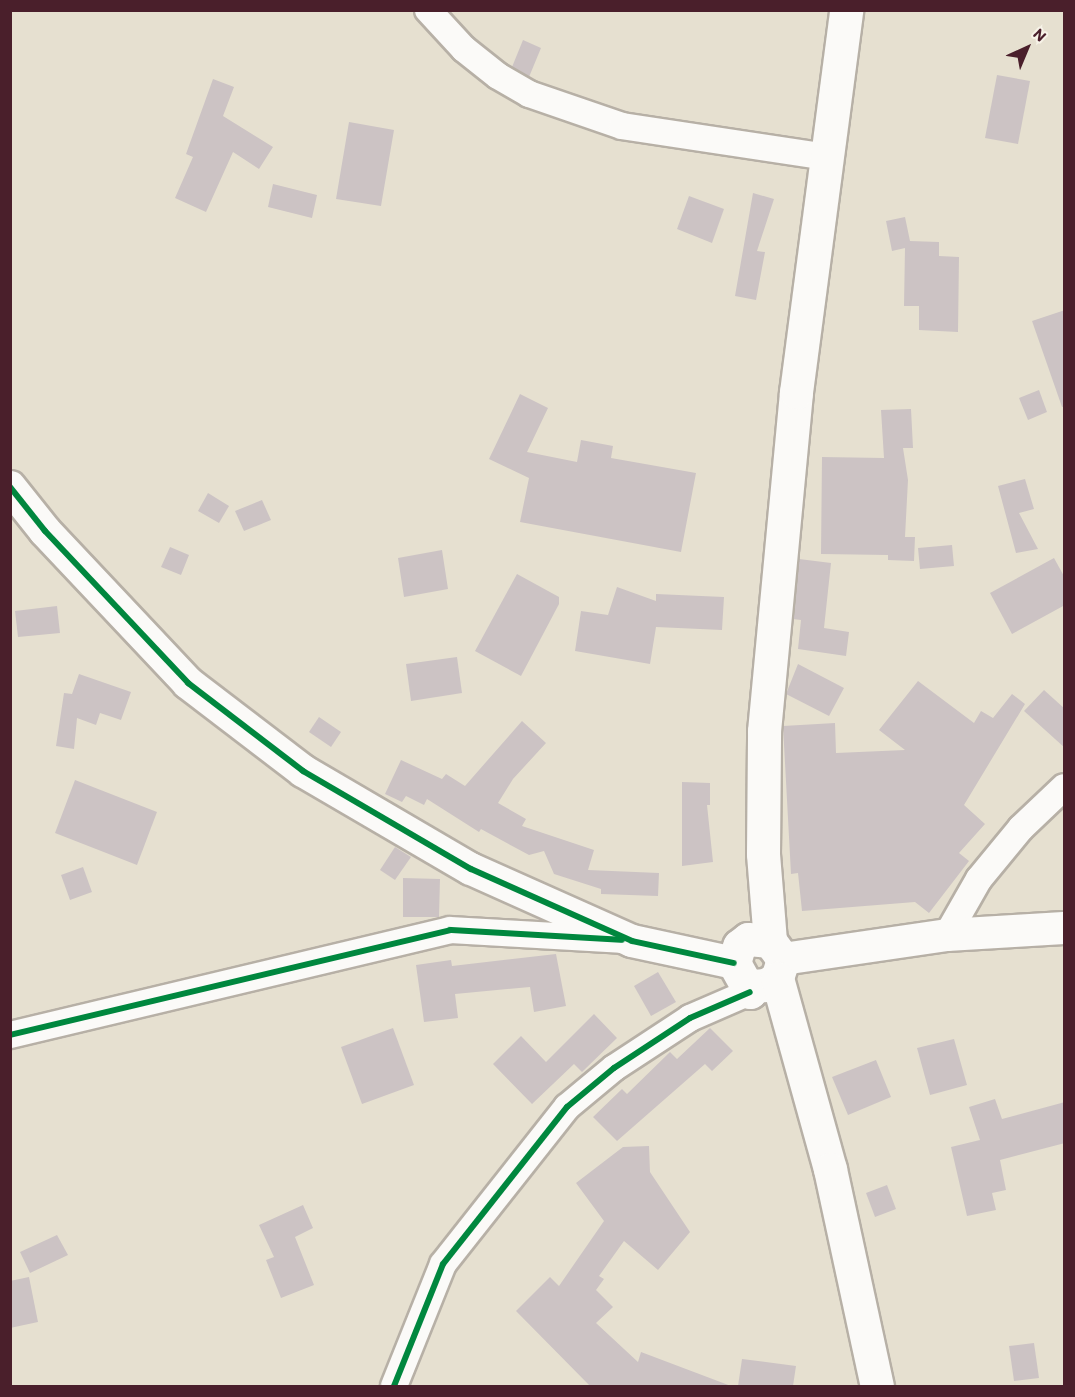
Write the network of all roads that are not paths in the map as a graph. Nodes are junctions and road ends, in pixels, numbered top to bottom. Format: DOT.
graph roads {
  1 [pos="428,10"];
  2 [pos="846,10"];
  3 [pos="827,157"];
  4 [pos="10,487"];
  5 [pos="1065,787"];
  6 [pos="1065,928"];
  7 [pos="947,935"];
  8 [pos="632,941"];
  9 [pos="758,966"];
  10 [pos="10,1035"];
  11 [pos="402,1379"];
  12 [pos="877,1386"];
  1 -- 3 [label="street"];
  2 -- 3 [label="main road"];
  3 -- 9 [label="main road"];
  4 -- 8 [label="street"];
  5 -- 7 [label="street"];
  6 -- 7 [label="street"];
  7 -- 9 [label="street"];
  8 -- 9 [label="street"];
  8 -- 10 [label="street"];
  9 -- 11 [label="street"];
  9 -- 12 [label="main road"];
}
